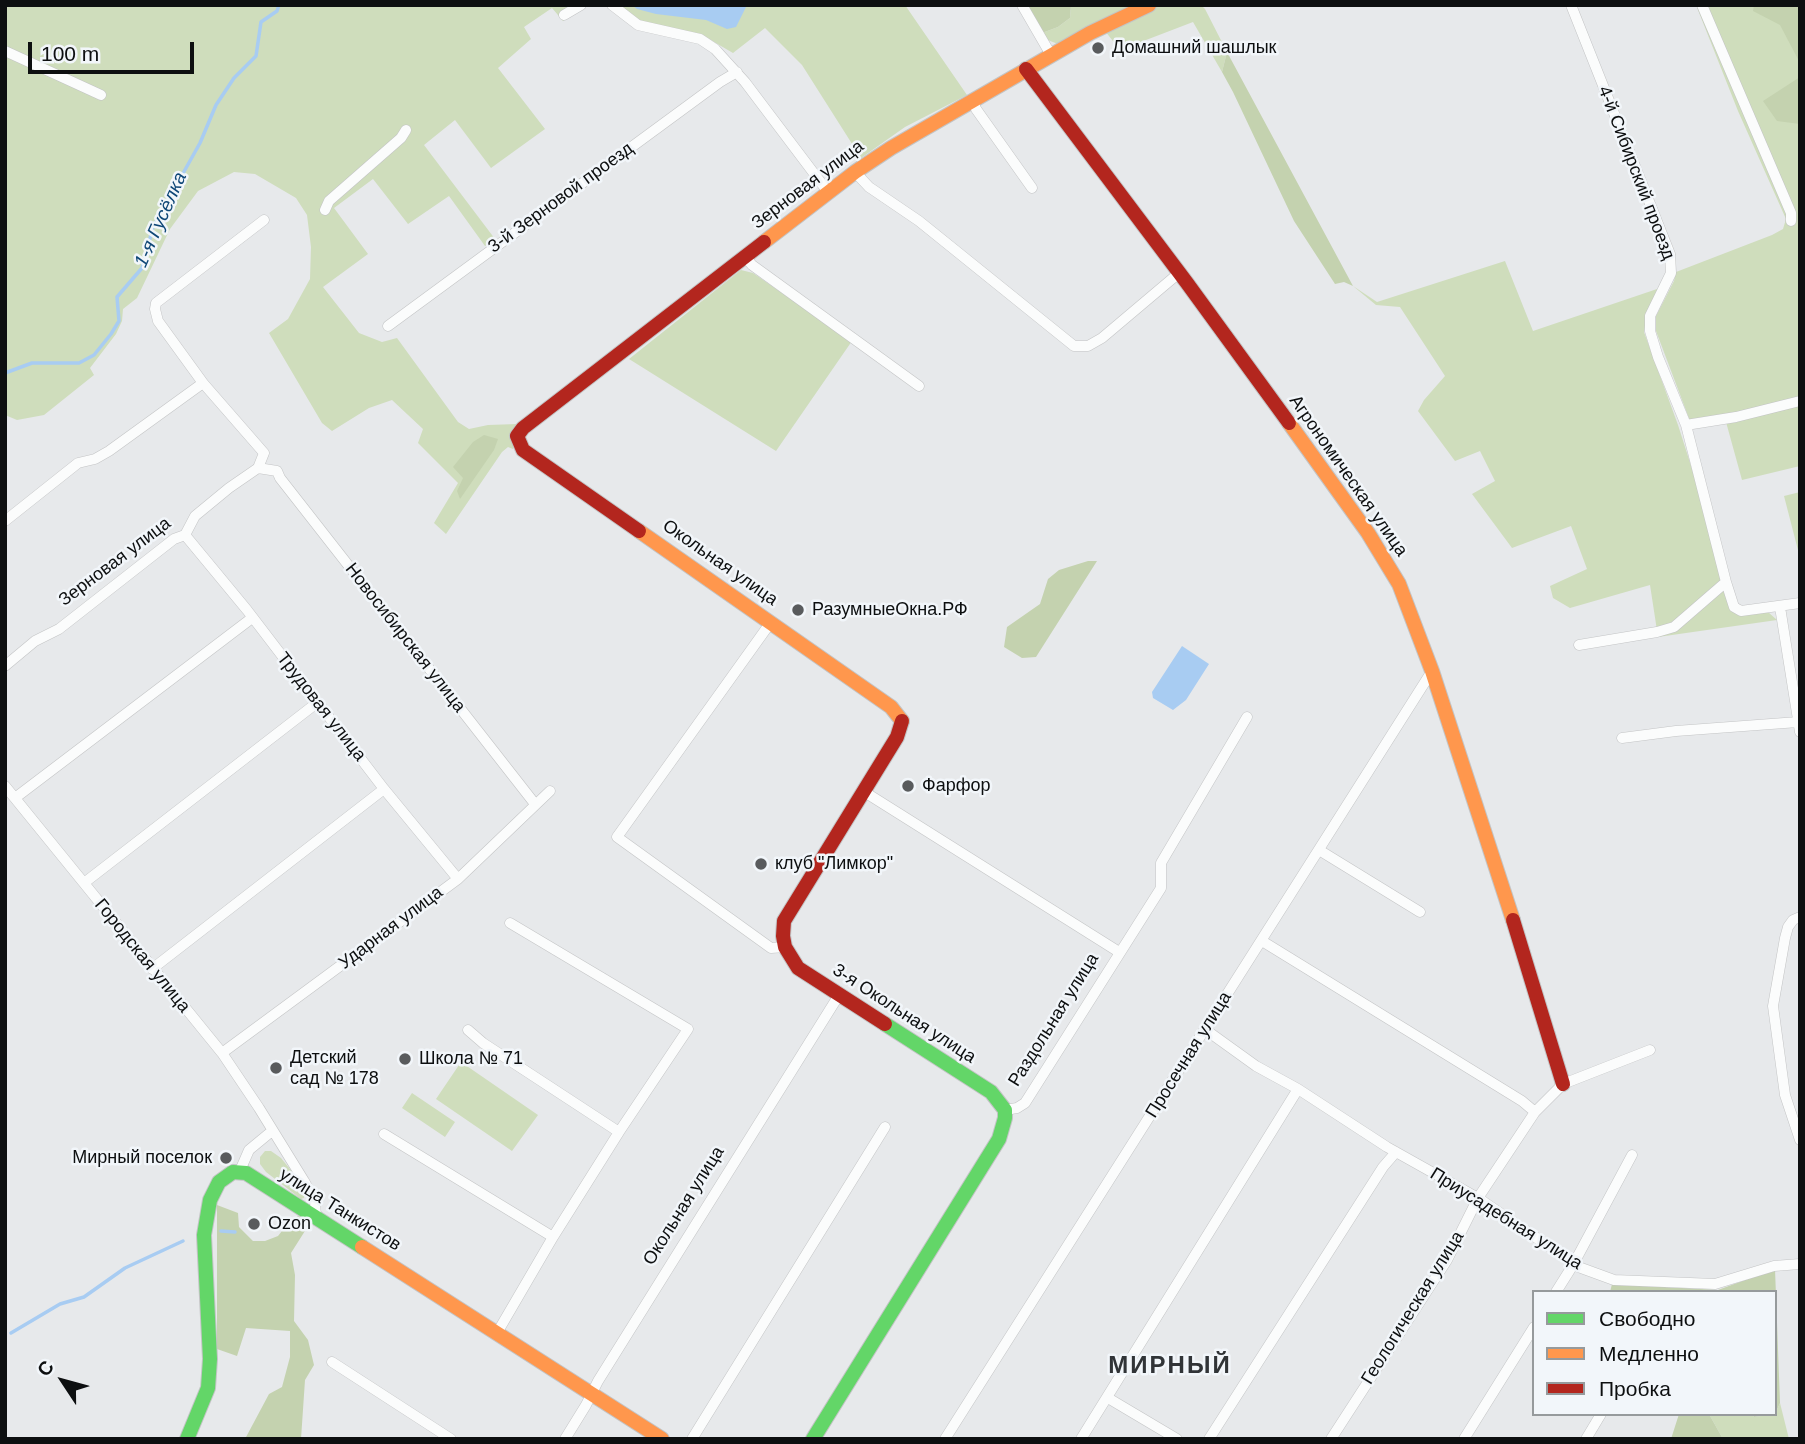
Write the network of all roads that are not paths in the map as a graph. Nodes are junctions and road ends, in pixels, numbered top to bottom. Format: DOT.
graph roads {
  1 [pos="581,5"];
  2 [pos="612,5"];
  3 [pos="1022,5"];
  4 [pos="1149,5"];
  5 [pos="1571,5"];
  6 [pos="1702,5"];
  7 [pos="564,15"];
  8 [pos="5,51"];
  9 [pos="1051,55"];
  10 [pos="1026,69"];
  11 [pos="737,72"];
  12 [pos="101,95"];
  13 [pos="973,100"];
  14 [pos="406,130"];
  15 [pos="855,172"];
  16 [pos="1032,188"];
  17 [pos="828,192"];
  18 [pos="325,210"];
  19 [pos="264,220"];
  20 [pos="1791,221"];
  21 [pos="746,258"];
  22 [pos="1179,272"];
  23 [pos="387,326"];
  24 [pos="203,383"];
  25 [pos="919,386"];
  26 [pos="1800,401"];
  27 [pos="1686,425"];
  28 [pos="517,436"];
  29 [pos="258,468"];
  30 [pos="5,522"];
  31 [pos="185,535"];
  32 [pos="1726,582"];
  33 [pos="1800,603"];
  34 [pos="1780,607"];
  35 [pos="252,618"];
  36 [pos="771,622"];
  37 [pos="1579,645"];
  38 [pos="5,666"];
  39 [pos="1432,671"];
  40 [pos="318,702"];
  41 [pos="1247,718"];
  42 [pos="1799,727"];
  43 [pos="1622,738"];
  44 [pos="5,786"];
  45 [pos="384,789"];
  46 [pos="550,791"];
  47 [pos="863,791"];
  48 [pos="15,798"];
  49 [pos="535,804"];
  50 [pos="1319,850"];
  51 [pos="458,879"];
  52 [pos="84,883"];
  53 [pos="1420,912"];
  54 [pos="1800,917"];
  55 [pos="510,923"];
  56 [pos="1262,941"];
  57 [pos="785,947"];
  58 [pos="1119,952"];
  59 [pos="152,969"];
  60 [pos="839,995"];
  61 [pos="468,1030"];
  62 [pos="1206,1030"];
  63 [pos="1650,1050"];
  64 [pos="222,1053"];
  65 [pos="1563,1084"];
  66 [pos="1298,1089"];
  67 [pos="1004,1111"];
  68 [pos="1535,1112"];
  69 [pos="885,1127"];
  70 [pos="272,1131"];
  71 [pos="619,1132"];
  72 [pos="384,1133"];
  73 [pos="1800,1140"];
  74 [pos="1396,1152"];
  75 [pos="1632,1155"];
  76 [pos="239,1173"];
  77 [pos="1478,1198"];
  78 [pos="316,1218"];
  79 [pos="553,1237"];
  80 [pos="1800,1264"];
  81 [pos="1573,1265"];
  82 [pos="1557,1290"];
  83 [pos="1532,1330"];
  84 [pos="497,1333"];
  85 [pos="332,1362"];
  86 [pos="591,1394"];
  87 [pos="1108,1398"];
  88 [pos="1600,1416"];
  89 [pos="187,1439"];
  90 [pos="451,1439"];
  91 [pos="565,1439"];
  92 [pos="662,1439"];
  93 [pos="692,1439"];
  94 [pos="813,1439"];
  95 [pos="945,1439"];
  96 [pos="1081,1439"];
  97 [pos="1177,1439"];
  98 [pos="1209,1439"];
  99 [pos="1331,1439"];
  100 [pos="1464,1439"];
  101 [pos="1586,1439"];
  1 -- 7 [label="street"];
  2 -- 11 [label="street"];
  3 -- 9 [label="street"];
  4 -- 9 [label="street, Зерновая улица"];
  5 -- 27 [label="street, 4-й Сибирский проезд"];
  6 -- 20 [label="street"];
  8 -- 12 [label="street"];
  9 -- 10 [label="street, Зерновая улица"];
  10 -- 13 [label="street, Зерновая улица"];
  10 -- 22 [label="street, Агрономическая улица"];
  11 -- 17 [label="street"];
  11 -- 23 [label="street, 3-й Зерновой проезд"];
  13 -- 15 [label="street, Зерновая улица"];
  13 -- 16 [label="street"];
  14 -- 18 [label="street"];
  15 -- 17 [label="street, Зерновая улица"];
  15 -- 22 [label="street"];
  17 -- 21 [label="street, Зерновая улица"];
  19 -- 24 [label="street"];
  21 -- 25 [label="street"];
  21 -- 28 [label="street, Зерновая улица"];
  22 -- 39 [label="street, Агрономическая улица"];
  24 -- 29 [label="street"];
  24 -- 30 [label="street"];
  26 -- 27 [label="street"];
  27 -- 32 [label="street, 4-й Сибирский проезд"];
  28 -- 36 [label="street, Окольная улица"];
  29 -- 31 [label="street, Зерновая улица"];
  29 -- 49 [label="street, Новосибирская улица"];
  31 -- 35 [label="street, Трудовая улица"];
  31 -- 38 [label="street, Зерновая улица"];
  32 -- 34 [label="street, 4-й Сибирский проезд"];
  32 -- 37 [label="street"];
  33 -- 34 [label="street, 4-й Сибирский проезд"];
  34 -- 42 [label="street"];
  35 -- 40 [label="street, Трудовая улица"];
  35 -- 48 [label="street"];
  36 -- 47 [label="street, Окольная улица"];
  36 -- 57 [label="street"];
  39 -- 50 [label="street, Просечная улица"];
  39 -- 65 [label="street, Агрономическая улица"];
  40 -- 45 [label="street, Трудовая улица"];
  40 -- 52 [label="street"];
  41 -- 58 [label="street, Раздольная улица"];
  42 -- 43 [label="street"];
  44 -- 48 [label="street, Городская улица"];
  45 -- 51 [label="street, Трудовая улица"];
  45 -- 59 [label="street"];
  46 -- 49 [label="street, Ударная улица"];
  47 -- 57 [label="street"];
  47 -- 58 [label="street"];
  48 -- 52 [label="street, Городская улица"];
  49 -- 51 [label="street, Ударная улица"];
  50 -- 53 [label="street"];
  50 -- 56 [label="street, Просечная улица"];
  51 -- 64 [label="street, Ударная улица"];
  52 -- 59 [label="street, Городская улица"];
  54 -- 73 [label="street"];
  55 -- 71 [label="street"];
  56 -- 62 [label="street, Просечная улица"];
  56 -- 68 [label="street"];
  57 -- 60 [label="street, 3-я Окольная улица"];
  58 -- 67 [label="street, Раздольная улица"];
  59 -- 64 [label="street, Городская улица"];
  60 -- 67 [label="street, 3-я Окольная улица"];
  60 -- 86 [label="street, Окольная улица"];
  61 -- 71 [label="street"];
  62 -- 66 [label="street, Приусадебная улица"];
  62 -- 95 [label="street, Просечная улица"];
  63 -- 65 [label="street, Геологическая улица"];
  64 -- 70 [label="street, Городская улица"];
  65 -- 68 [label="street, Геологическая улица"];
  66 -- 74 [label="street, Приусадебная улица"];
  66 -- 87 [label="street"];
  67 -- 94 [label="street"];
  68 -- 77 [label="street, Геологическая улица"];
  69 -- 93 [label="street"];
  70 -- 76 [label="street"];
  70 -- 78 [label="street, Городская улица"];
  71 -- 79 [label="street"];
  72 -- 79 [label="street"];
  74 -- 77 [label="street, Приусадебная улица"];
  74 -- 98 [label="street"];
  75 -- 81 [label="street"];
  76 -- 78 [label="street, улица Танкистов"];
  76 -- 89 [label="street"];
  77 -- 81 [label="street, Приусадебная улица"];
  77 -- 99 [label="street, Геологическая улица"];
  78 -- 84 [label="street, улица Танкистов"];
  79 -- 84 [label="street"];
  80 -- 81 [label="street, Приусадебная улица"];
  81 -- 82 [label="street"];
  83 -- 100 [label="street"];
  84 -- 86 [label="street, улица Танкистов"];
  85 -- 90 [label="street"];
  86 -- 91 [label="street, Окольная улица"];
  86 -- 92 [label="street, улица Танкистов"];
  87 -- 96 [label="street"];
  87 -- 97 [label="street"];
  88 -- 101 [label="street"];
}
